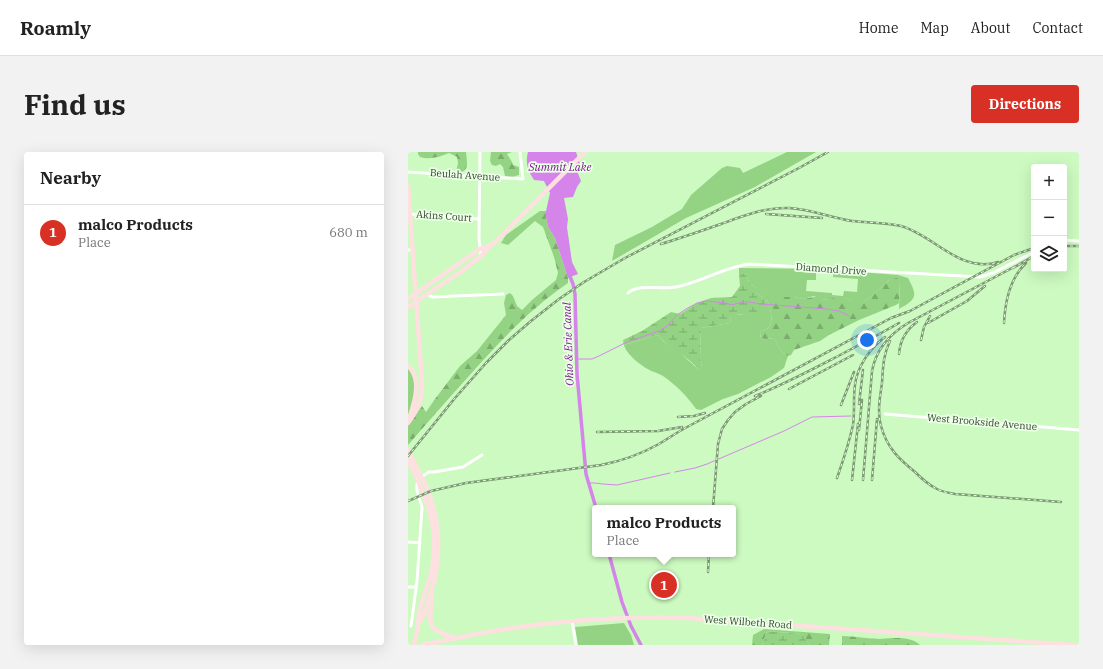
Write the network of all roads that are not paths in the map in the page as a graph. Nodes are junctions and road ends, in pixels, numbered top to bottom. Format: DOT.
graph roads {
  1 [pos="480,152"];
  2 [pos="520,152"];
  3 [pos="584,153"];
  4 [pos="408,172"];
  5 [pos="479,176"];
  6 [pos="408,186"];
  7 [pos="410,214"];
  8 [pos="479,219"];
  9 [pos="1067,240"];
  10 [pos="1079,241"];
  11 [pos="490,246"];
  12 [pos="480,249"];
  13 [pos="410,250"];
  14 [pos="1031,254"];
  15 [pos="481,256"];
  16 [pos="415,294"];
  17 [pos="427,294"];
  18 [pos="503,294"];
  19 [pos="628,294"];
  20 [pos="408,299"];
  21 [pos="416,302"];
  22 [pos="408,307"];
  23 [pos="408,366"];
  24 [pos="885,414"];
  25 [pos="408,423"];
  26 [pos="1079,430"];
  27 [pos="408,450"];
  28 [pos="482,455"];
  29 [pos="408,460"];
  30 [pos="431,507"];
  31 [pos="408,542"];
  32 [pos="420,543"];
  33 [pos="408,587"];
  34 [pos="416,587"];
  35 [pos="432,589"];
  36 [pos="572,621"];
  37 [pos="418,624"];
  38 [pos="411,626"];
  39 [pos="457,639"];
  40 [pos="1041,644"];
  41 [pos="414,645"];
  42 [pos="422,645"];
  43 [pos="576,645"];
  44 [pos="1075,645"];
  1 -- 5 [label="street"];
  2 -- 5 [label="street, Beulah Avenue"];
  3 -- 11 [label="main road"];
  4 -- 5 [label="street, Beulah Avenue"];
  5 -- 8 [label="street"];
  6 -- 7 [label="main road"];
  7 -- 8 [label="street, Akins Court"];
  7 -- 13 [label="main road"];
  8 -- 12 [label="street"];
  9 -- 10 [label="street"];
  11 -- 12 [label="main road"];
  11 -- 15 [label="main road"];
  12 -- 15 [label="street"];
  12 -- 16 [label="main road"];
  13 -- 16 [label="main road"];
  14 -- 19 [label="street, Diamond Drive"];
  15 -- 17 [label="main road"];
  16 -- 20 [label="main road"];
  16 -- 21 [label="main road"];
  17 -- 18 [label="street"];
  17 -- 21 [label="main road"];
  21 -- 22 [label="main road"];
  21 -- 25 [label="main road"];
  23 -- 25 [label="main road"];
  24 -- 26 [label="street, West Brookside Avenue"];
  27 -- 30 [label="main road"];
  28 -- 32 [label="street"];
  29 -- 30 [label="main road"];
  30 -- 35 [label="main road"];
  30 -- 37 [label="main road"];
  31 -- 32 [label="street"];
  32 -- 34 [label="street"];
  33 -- 34 [label="street"];
  34 -- 38 [label="street"];
  35 -- 37 [label="main road"];
  35 -- 39 [label="main road"];
  36 -- 39 [label="main road, West Wilbeth Road"];
  36 -- 40 [label="main road, West Wilbeth Road"];
  36 -- 43 [label="street"];
  37 -- 41 [label="main road"];
  39 -- 42 [label="main road, West Wilbeth Road"];
  40 -- 44 [label="main road, West Wilbeth Road"];
}
